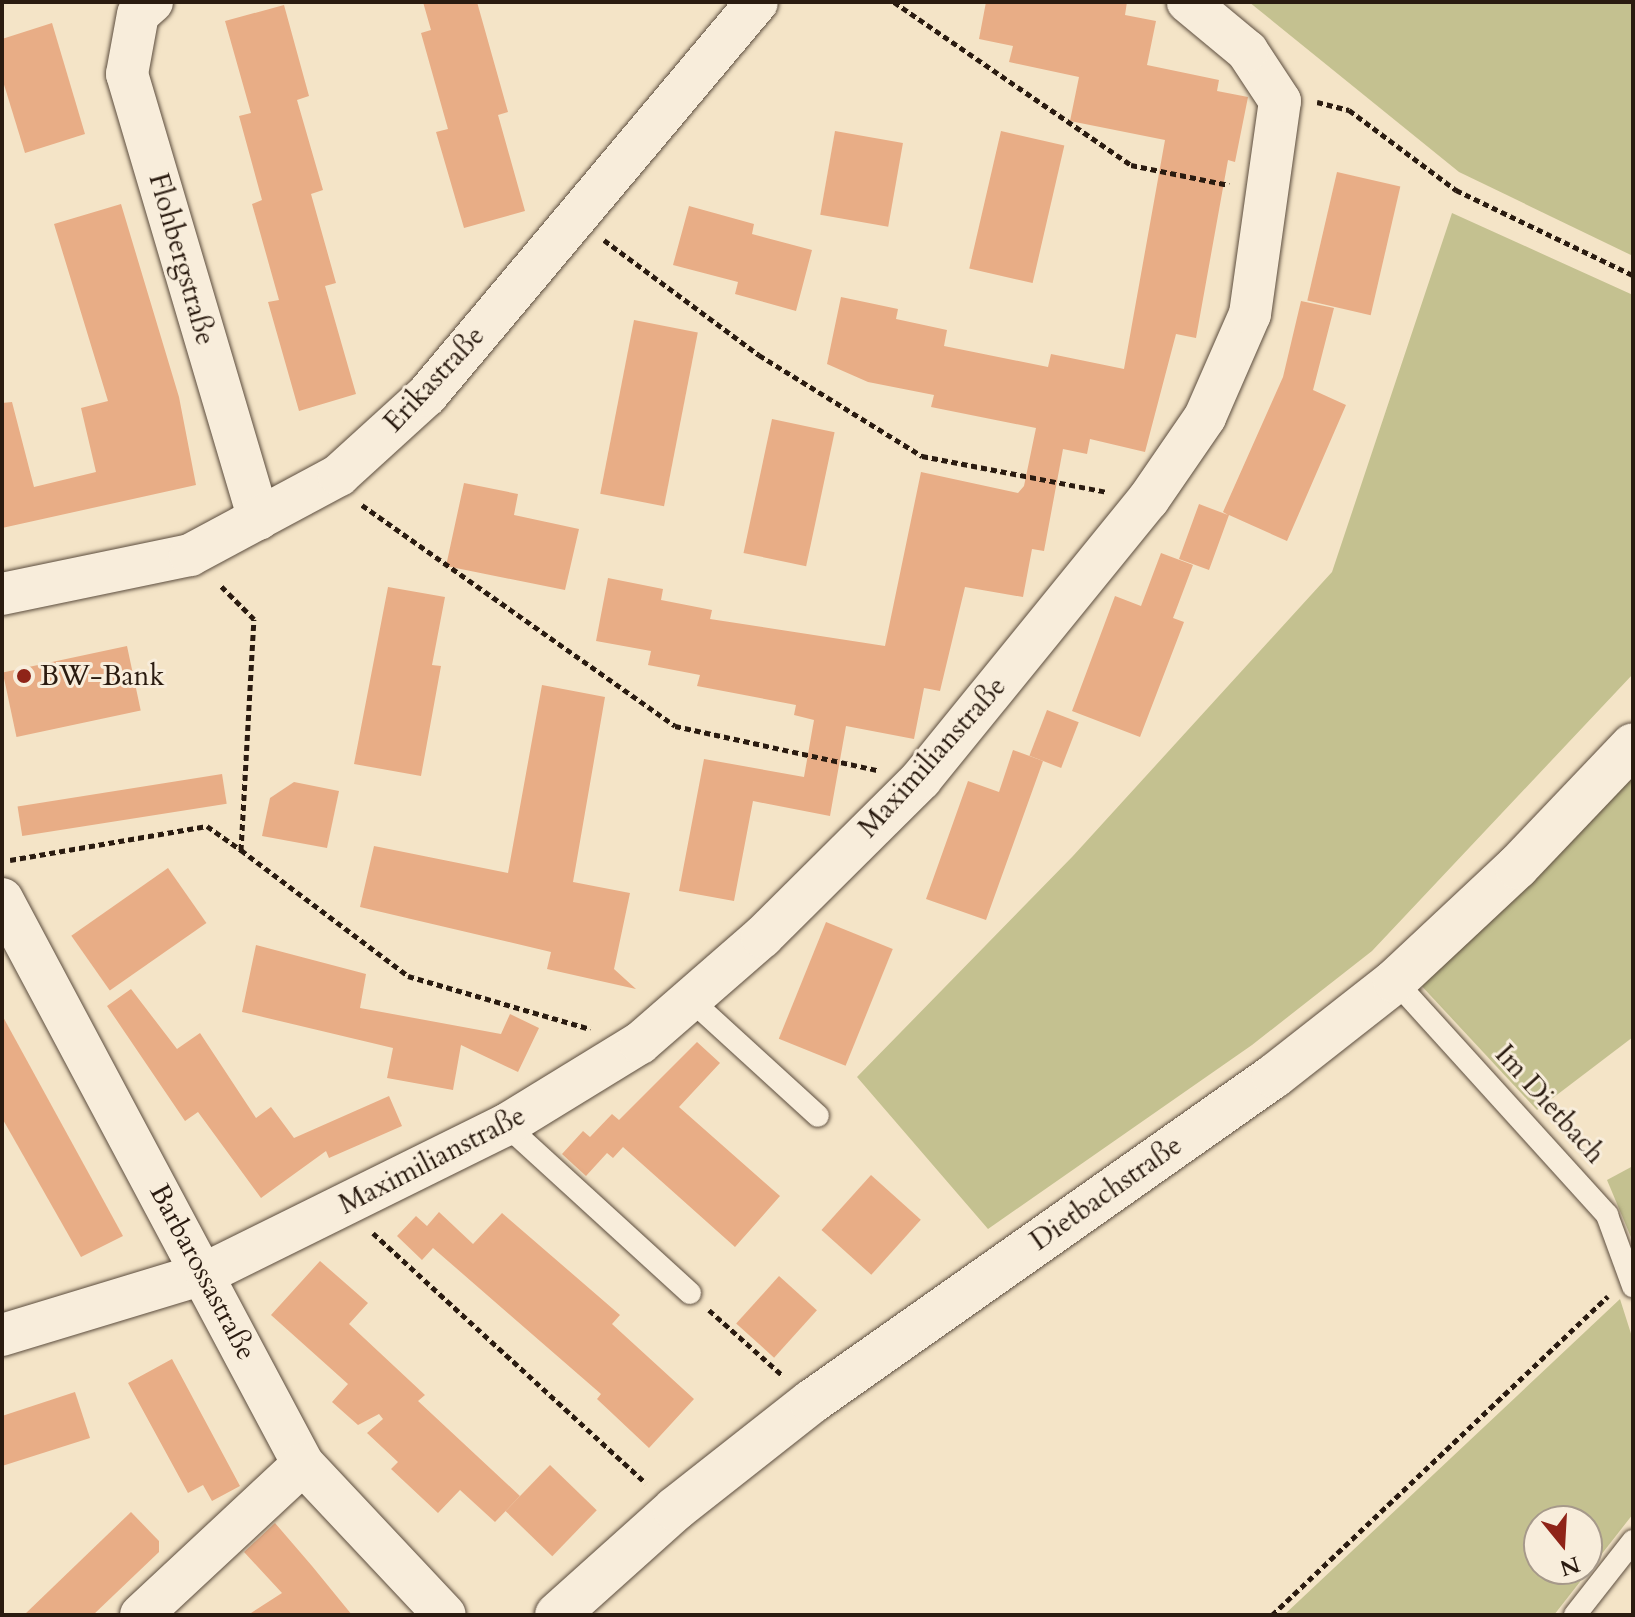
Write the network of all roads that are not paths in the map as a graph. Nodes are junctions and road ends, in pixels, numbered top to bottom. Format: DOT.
graph roads {
  1 [pos="152,2"];
  2 [pos="757,2"];
  3 [pos="1188,2"];
  4 [pos="259,519"];
  5 [pos="2,594"];
  6 [pos="1633,745"];
  7 [pos="8,926"];
  8 [pos="1395,981"];
  9 [pos="690,999"];
  10 [pos="818,1116"];
  11 [pos="506,1125"];
  12 [pos="206,1273"];
  13 [pos="1631,1280"];
  14 [pos="690,1293"];
  15 [pos="2,1335"];
  16 [pos="303,1464"];
  17 [pos="1633,1541"];
  18 [pos="141,1615"];
  19 [pos="445,1615"];
  20 [pos="557,1615"];
  21 [pos="1575,1615"];
  1 -- 4 [label="street, Flohbergstraße"];
  2 -- 4 [label="street, Erikastraße"];
  3 -- 9 [label="street, Maximilianstraße"];
  4 -- 5 [label="street, Erikastraße"];
  6 -- 8 [label="main road, Dietbachstraße"];
  7 -- 12 [label="street, Barbarossastraße"];
  8 -- 13 [label="lane, Im Dietbach"];
  8 -- 20 [label="main road, Dietbachstraße"];
  9 -- 10 [label="lane"];
  9 -- 11 [label="street, Maximilianstraße"];
  11 -- 12 [label="street, Maximilianstraße"];
  11 -- 14 [label="lane"];
  12 -- 15 [label="street, Maximilianstraße"];
  12 -- 16 [label="street, Barbarossastraße"];
  16 -- 18 [label="street"];
  16 -- 19 [label="street, Barbarossastraße"];
  17 -- 21 [label="lane"];
}
